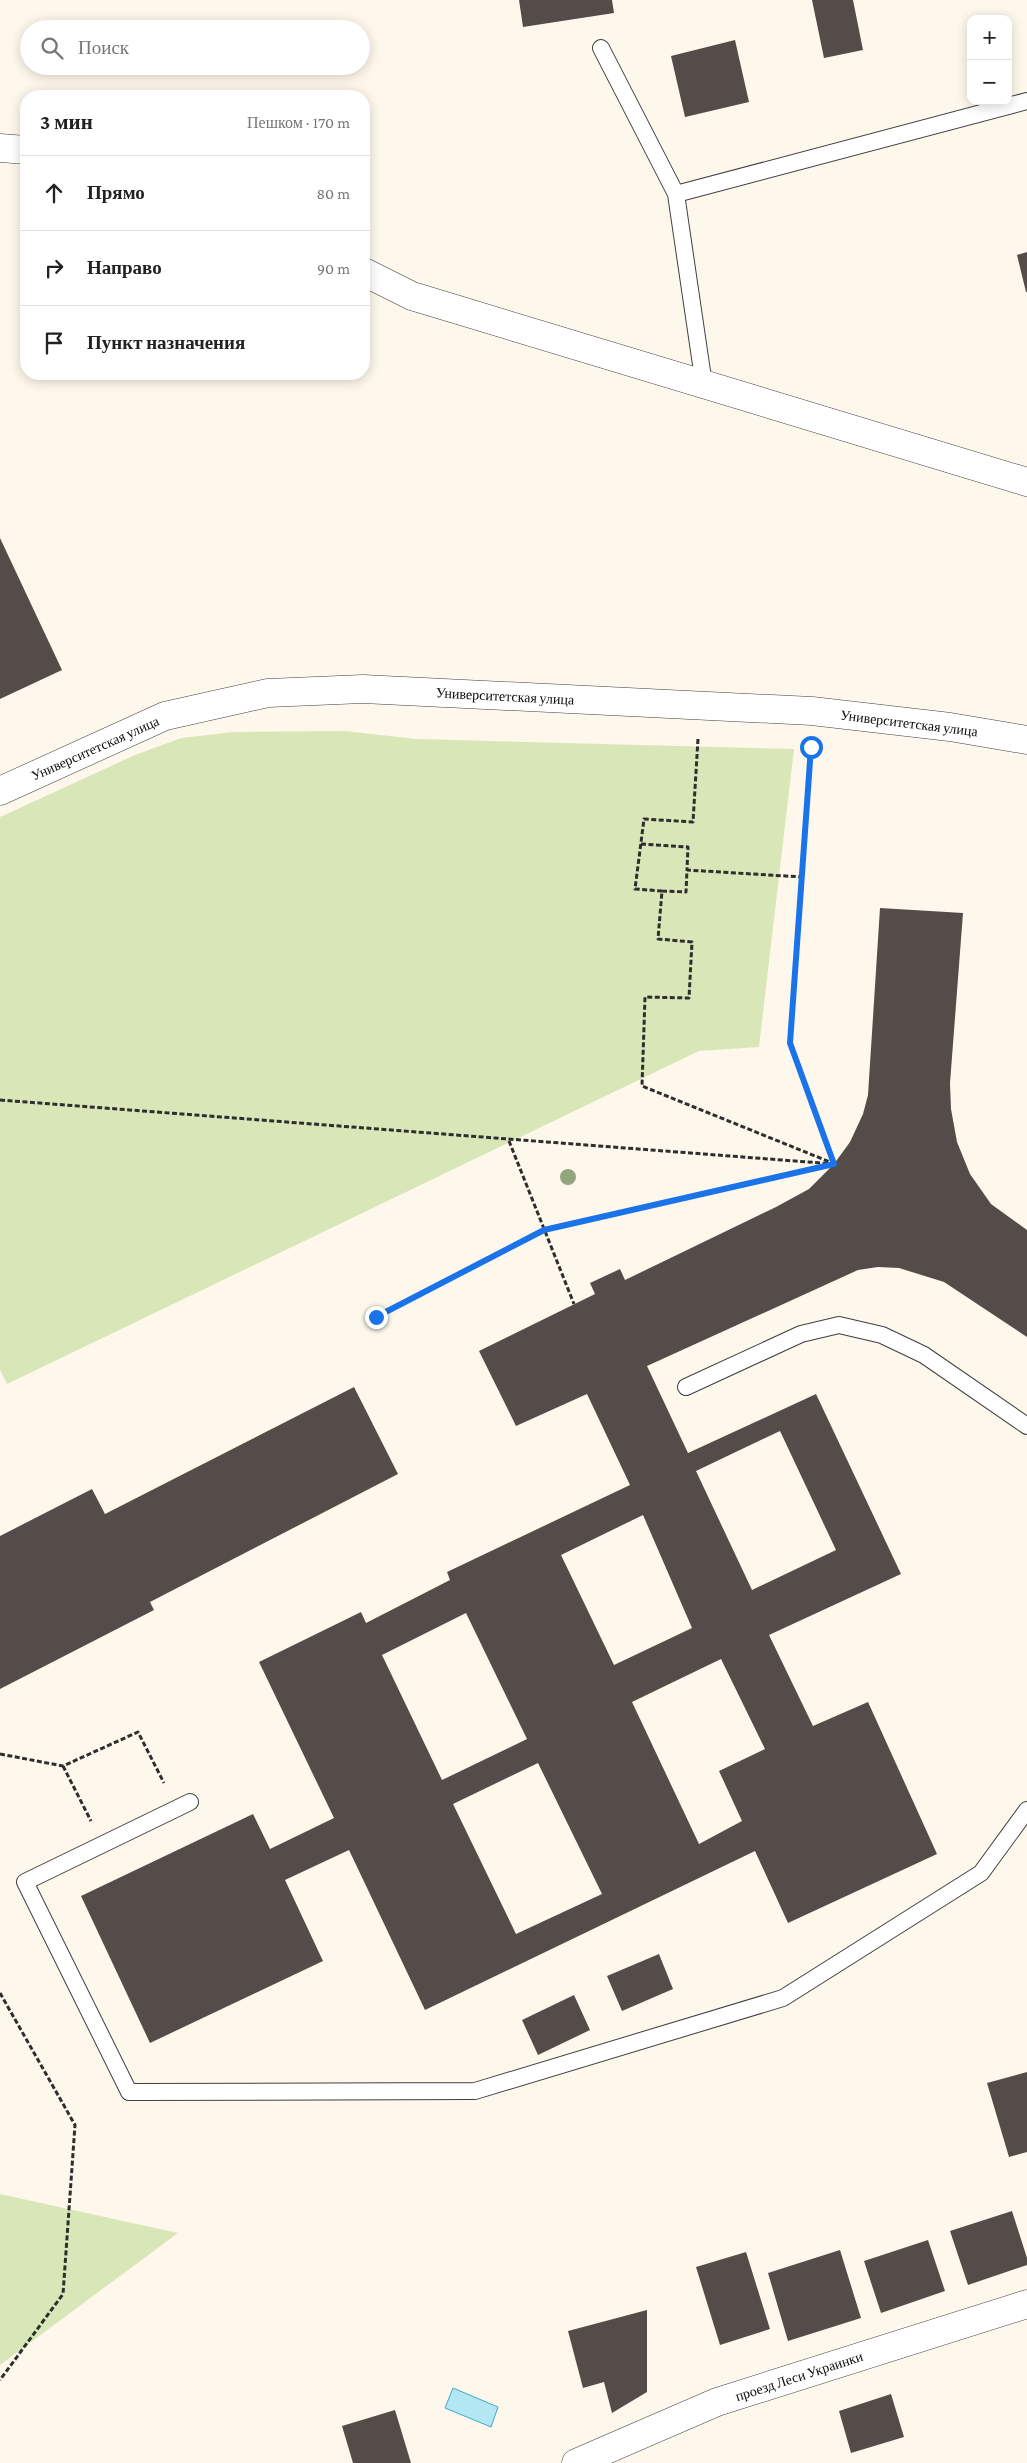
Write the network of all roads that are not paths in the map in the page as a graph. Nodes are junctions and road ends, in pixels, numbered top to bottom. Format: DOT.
graph roads {
  1 [pos="601,48"];
  2 [pos="1027,101"];
  3 [pos="0,148"];
  4 [pos="20,150"];
  5 [pos="676,194"];
  6 [pos="370,275"];
  7 [pos="704,385"];
  8 [pos="1027,482"];
  9 [pos="1027,740"];
  10 [pos="0,791"];
  11 [pos="686,1387"];
  12 [pos="1027,1426"];
  13 [pos="184,1805"];
  14 [pos="1027,1810"];
  15 [pos="1027,2304"];
  16 [pos="576,2463"];
  1 -- 5 [label="lane"];
  2 -- 5 [label="lane"];
  3 -- 4 [label="street"];
  5 -- 7 [label="lane"];
  6 -- 7 [label="street"];
  7 -- 8 [label="street"];
  9 -- 10 [label="street, Университетская улица"];
  11 -- 12 [label="lane"];
  13 -- 14 [label="lane"];
  15 -- 16 [label="street, проезд Леси Украинки"];
}
